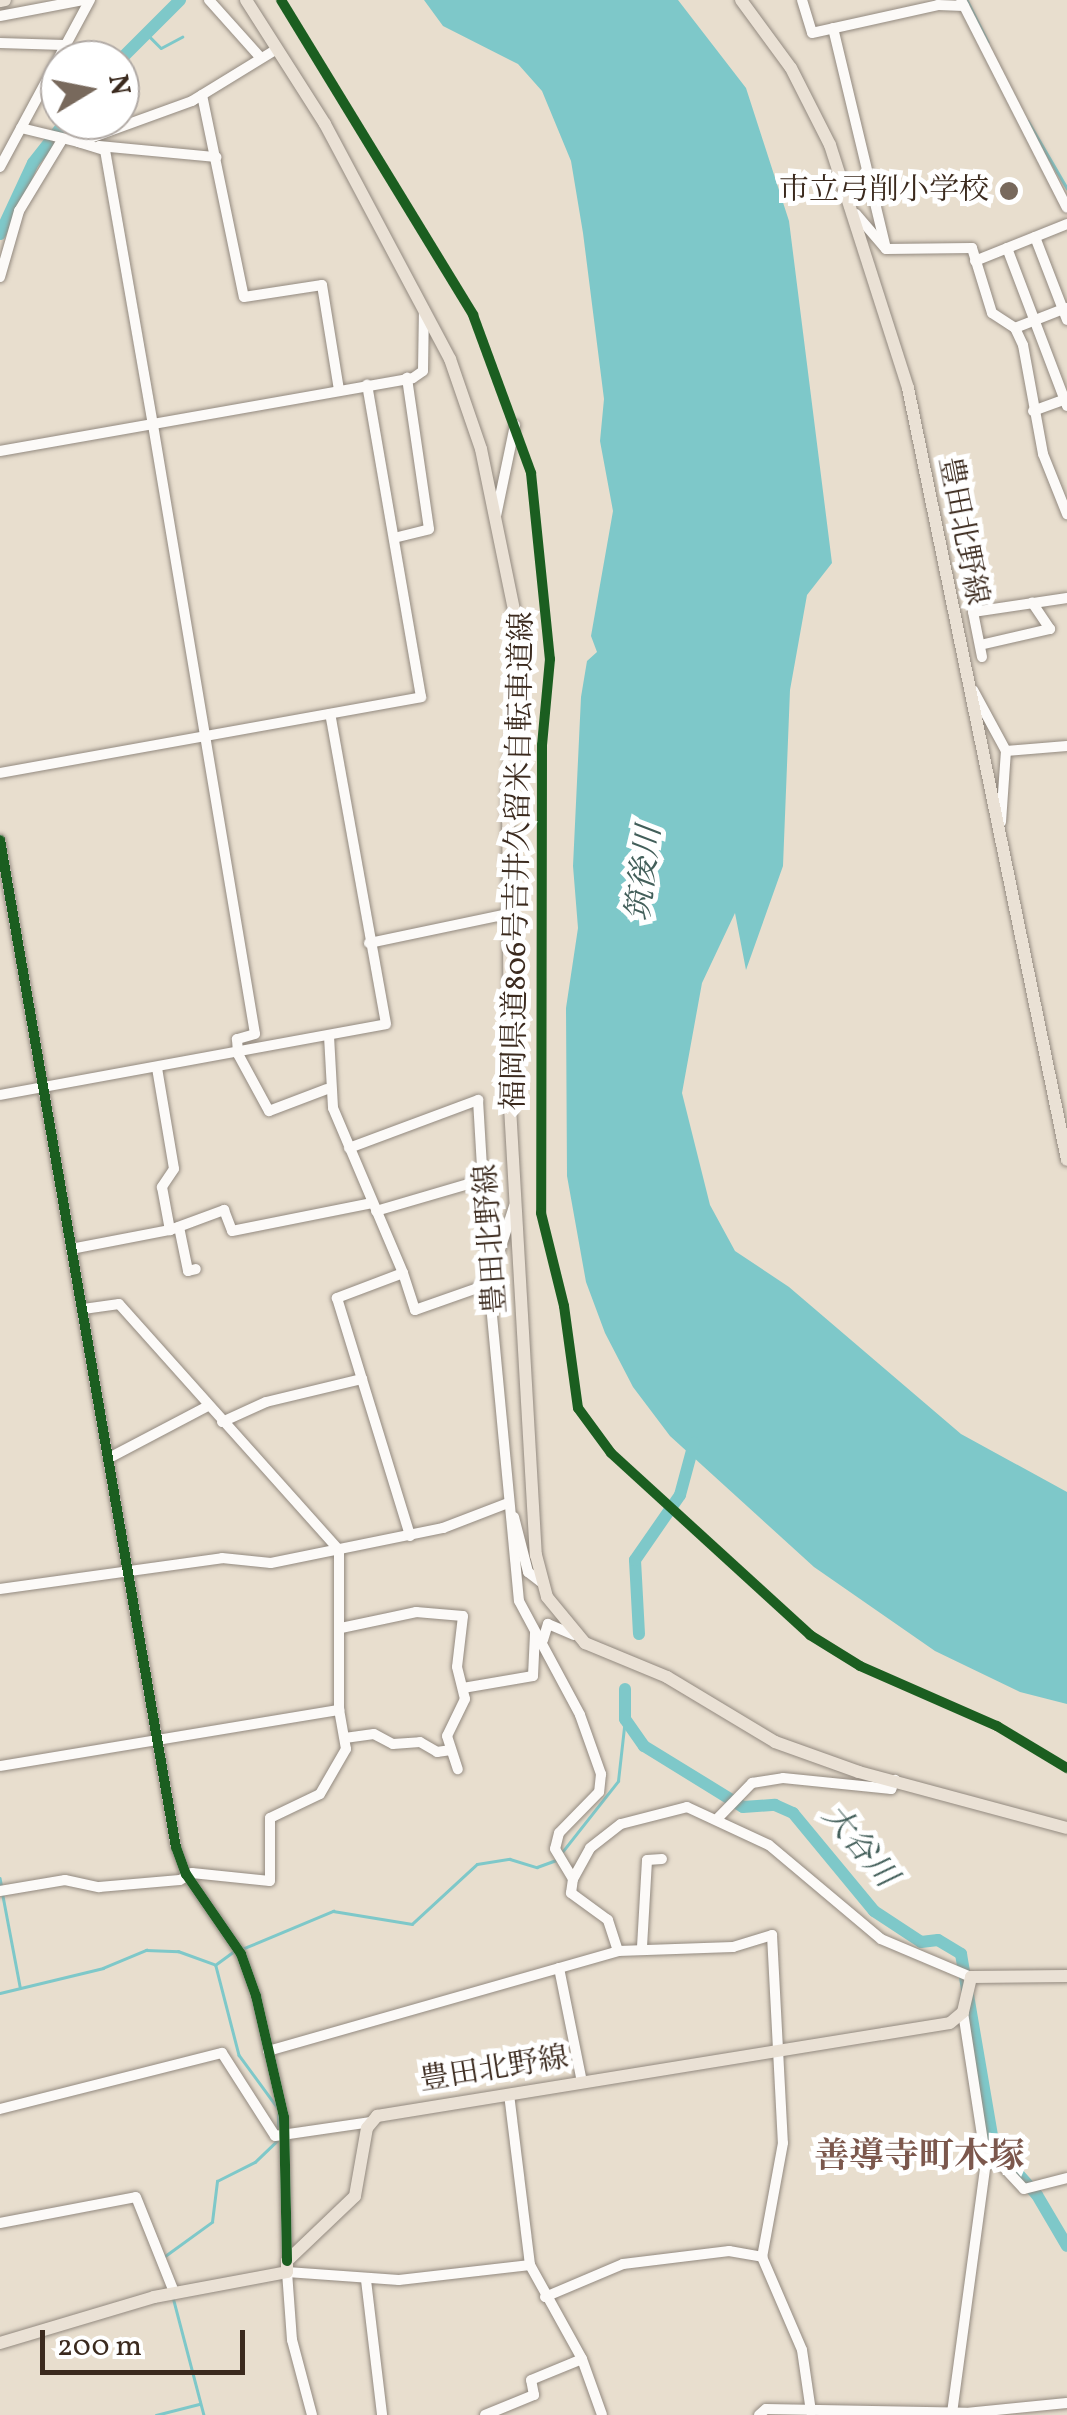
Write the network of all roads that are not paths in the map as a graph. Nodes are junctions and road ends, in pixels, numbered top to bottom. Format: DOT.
graph roads {
  1 [pos="87,0"];
  2 [pos="209,0"];
  3 [pos="246,0"];
  4 [pos="741,0"];
  5 [pos="802,0"];
  6 [pos="962,3"];
  7 [pos="0,16"];
  8 [pos="833,28"];
  9 [pos="67,40"];
  10 [pos="0,43"];
  11 [pos="40,45"];
  12 [pos="277,49"];
  13 [pos="260,57"];
  14 [pos="40,92"];
  15 [pos="202,94"];
  16 [pos="21,128"];
  17 [pos="40,134"];
  18 [pos="62,140"];
  19 [pos="78,142"];
  20 [pos="216,157"];
  21 [pos="0,166"];
  22 [pos="1067,208"];
  23 [pos="855,213"];
  24 [pos="1067,224"];
  25 [pos="1035,237"];
  26 [pos="1008,248"];
  27 [pos="886,249"];
  28 [pos="975,261"];
  29 [pos="0,277"];
  30 [pos="426,304"];
  31 [pos="1066,312"];
  32 [pos="1035,321"];
  33 [pos="1015,328"];
  34 [pos="407,378"];
  35 [pos="367,385"];
  36 [pos="339,390"];
  37 [pos="1066,401"];
  38 [pos="1033,411"];
  39 [pos="515,424"];
  40 [pos="153,425"];
  41 [pos="0,451"];
  42 [pos="1067,478"];
  43 [pos="1054,480"];
  44 [pos="1067,514"];
  45 [pos="496,516"];
  46 [pos="394,538"];
  47 [pos="1067,598"];
  48 [pos="1032,602"];
  49 [pos="980,644"];
  50 [pos="982,657"];
  51 [pos="965,674"];
  52 [pos="330,714"];
  53 [pos="207,736"];
  54 [pos="1067,746"];
  55 [pos="1006,750"];
  56 [pos="0,772"];
  57 [pos="0,840"];
  58 [pos="1000,848"];
  59 [pos="508,914"];
  60 [pos="369,943"];
  61 [pos="330,1036"];
  62 [pos="238,1054"];
  63 [pos="157,1068"];
  64 [pos="42,1088"];
  65 [pos="328,1089"];
  66 [pos="0,1095"];
  67 [pos="1064,1141"];
  68 [pos="349,1148"];
  69 [pos="1067,1160"];
  70 [pos="482,1180"];
  71 [pos="514,1205"];
  72 [pos="374,1207"];
  73 [pos="175,1228"];
  74 [pos="71,1250"];
  75 [pos="196,1269"];
  76 [pos="402,1273"];
  77 [pos="489,1284"];
  78 [pos="83,1309"];
  79 [pos="362,1379"];
  80 [pos="208,1406"];
  81 [pos="222,1422"];
  82 [pos="109,1458"];
  83 [pos="508,1502"];
  84 [pos="410,1536"];
  85 [pos="339,1550"];
  86 [pos="125,1568"];
  87 [pos="541,1582"];
  88 [pos="0,1589"];
  89 [pos="342,1628"];
  90 [pos="536,1632"];
  91 [pos="574,1635"];
  92 [pos="543,1652"];
  93 [pos="463,1688"];
  94 [pos="339,1710"];
  95 [pos="157,1738"];
  96 [pos="345,1738"];
  97 [pos="451,1750"];
  98 [pos="0,1766"];
  99 [pos="458,1769"];
  100 [pos="895,1780"];
  101 [pos="718,1818"];
  102 [pos="1067,1828"];
  103 [pos="662,1859"];
  104 [pos="186,1874"];
  105 [pos="572,1879"];
  106 [pos="0,1891"];
  107 [pos="642,1947"];
  108 [pos="618,1950"];
  109 [pos="559,1968"];
  110 [pos="1067,1976"];
  111 [pos="971,1977"];
  112 [pos="964,2012"];
  113 [pos="780,2050"];
  114 [pos="268,2051"];
  115 [pos="582,2082"];
  116 [pos="509,2094"];
  117 [pos="0,2109"];
  118 [pos="371,2122"];
  119 [pos="286,2138"];
  120 [pos="984,2146"];
  121 [pos="1067,2178"];
  122 [pos="0,2223"];
  123 [pos="762,2257"];
  124 [pos="530,2265"];
  125 [pos="287,2266"];
  126 [pos="366,2280"];
  127 [pos="174,2292"];
  128 [pos="545,2297"];
  129 [pos="0,2342"];
  130 [pos="582,2358"];
  131 [pos="1067,2402"];
  132 [pos="811,2412"];
  133 [pos="952,2413"];
  134 [pos="968,2414"];
  135 [pos="312,2415"];
  136 [pos="382,2415"];
  137 [pos="484,2415"];
  138 [pos="602,2415"];
  139 [pos="759,2415"];
  1 -- 7 [label="street"];
  1 -- 9 [label="street"];
  2 -- 13 [label="street"];
  3 -- 12 [label="main road, 豊田北野線"];
  4 -- 23 [label="main road, 豊田北野線"];
  5 -- 8 [label="street"];
  6 -- 8 [label="street"];
  6 -- 22 [label="street"];
  8 -- 27 [label="street"];
  10 -- 11 [label="street"];
  12 -- 13 [label="street"];
  12 -- 30 [label="main road, 豊田北野線"];
  13 -- 15 [label="street"];
  14 -- 16 [label="street"];
  15 -- 19 [label="street"];
  15 -- 20 [label="street"];
  16 -- 17 [label="street"];
  16 -- 21 [label="street"];
  18 -- 19 [label="street"];
  18 -- 29 [label="street"];
  19 -- 20 [label="street"];
  19 -- 40 [label="street"];
  20 -- 36 [label="street"];
  23 -- 27 [label="street"];
  23 -- 51 [label="main road, 豊田北野線"];
  24 -- 25 [label="street"];
  25 -- 26 [label="street"];
  25 -- 31 [label="street"];
  26 -- 28 [label="street"];
  26 -- 32 [label="street"];
  27 -- 28 [label="street"];
  28 -- 33 [label="street"];
  30 -- 34 [label="street"];
  30 -- 45 [label="main road, 豊田北野線"];
  31 -- 32 [label="street"];
  32 -- 33 [label="street"];
  32 -- 37 [label="street"];
  33 -- 38 [label="street"];
  34 -- 35 [label="street"];
  34 -- 46 [label="street"];
  35 -- 36 [label="street"];
  35 -- 46 [label="street"];
  36 -- 40 [label="street"];
  37 -- 38 [label="street"];
  38 -- 43 [label="street"];
  39 -- 45 [label="street"];
  40 -- 41 [label="street"];
  40 -- 53 [label="street"];
  42 -- 43 [label="street"];
  43 -- 44 [label="street"];
  45 -- 59 [label="main road, 豊田北野線"];
  46 -- 52 [label="street"];
  47 -- 48 [label="street"];
  48 -- 49 [label="street"];
  48 -- 49 [label="street"];
  49 -- 50 [label="street"];
  51 -- 55 [label="street"];
  51 -- 58 [label="main road, 豊田北野線"];
  52 -- 53 [label="street"];
  52 -- 60 [label="street"];
  53 -- 56 [label="street"];
  53 -- 62 [label="street"];
  54 -- 55 [label="street"];
  55 -- 58 [label="street"];
  57 -- 64 [label="street"];
  58 -- 67 [label="main road, 豊田北野線"];
  59 -- 60 [label="street"];
  59 -- 71 [label="main road, 豊田北野線"];
  60 -- 61 [label="street"];
  61 -- 62 [label="street"];
  61 -- 65 [label="street"];
  62 -- 63 [label="street"];
  62 -- 65 [label="street"];
  63 -- 64 [label="street"];
  63 -- 73 [label="street"];
  64 -- 66 [label="street"];
  64 -- 74 [label="street"];
  65 -- 68 [label="street"];
  67 -- 69 [label="main road, 豊田北野線"];
  68 -- 70 [label="street"];
  68 -- 72 [label="street"];
  70 -- 72 [label="street"];
  70 -- 77 [label="street"];
  71 -- 77 [label="street"];
  71 -- 87 [label="main road, 豊田北野線"];
  72 -- 73 [label="street"];
  72 -- 76 [label="street"];
  73 -- 74 [label="street"];
  73 -- 75 [label="street"];
  74 -- 78 [label="street"];
  76 -- 77 [label="street"];
  76 -- 79 [label="street"];
  77 -- 83 [label="street"];
  78 -- 80 [label="street"];
  78 -- 82 [label="street"];
  79 -- 81 [label="street"];
  79 -- 84 [label="street"];
  80 -- 81 [label="street"];
  80 -- 82 [label="street"];
  81 -- 85 [label="street"];
  82 -- 86 [label="street"];
  83 -- 84 [label="street"];
  83 -- 87 [label="street"];
  83 -- 90 [label="street"];
  84 -- 85 [label="street"];
  85 -- 86 [label="street"];
  85 -- 89 [label="street"];
  86 -- 88 [label="street"];
  86 -- 95 [label="street"];
  87 -- 91 [label="main road, 豊田北野線"];
  89 -- 93 [label="street"];
  89 -- 94 [label="street"];
  90 -- 92 [label="street"];
  90 -- 93 [label="street"];
  91 -- 92 [label="street"];
  91 -- 100 [label="main road, 豊田北野線"];
  92 -- 105 [label="street"];
  93 -- 97 [label="street"];
  94 -- 95 [label="street"];
  94 -- 96 [label="street"];
  95 -- 98 [label="street"];
  95 -- 104 [label="street"];
  96 -- 97 [label="street"];
  96 -- 104 [label="street"];
  97 -- 99 [label="street"];
  100 -- 101 [label="street"];
  100 -- 102 [label="main road, 豊田北野線"];
  101 -- 105 [label="street"];
  101 -- 111 [label="street"];
  103 -- 107 [label="street"];
  104 -- 106 [label="street"];
  104 -- 114 [label="street"];
  105 -- 108 [label="street"];
  107 -- 108 [label="street"];
  107 -- 113 [label="street"];
  108 -- 109 [label="street"];
  109 -- 114 [label="street"];
  109 -- 115 [label="street"];
  110 -- 111 [label="main road"];
  111 -- 112 [label="main road"];
  112 -- 113 [label="main road, 豊田北野線"];
  112 -- 120 [label="street"];
  113 -- 115 [label="main road, 豊田北野線"];
  113 -- 123 [label="street"];
  114 -- 119 [label="street"];
  115 -- 116 [label="main road, 豊田北野線"];
  116 -- 118 [label="main road, 豊田北野線"];
  116 -- 124 [label="street"];
  117 -- 119 [label="street"];
  118 -- 119 [label="street"];
  118 -- 125 [label="main road"];
  119 -- 125 [label="street"];
  120 -- 121 [label="street"];
  120 -- 133 [label="street"];
  122 -- 127 [label="street"];
  123 -- 128 [label="street"];
  123 -- 132 [label="street"];
  124 -- 126 [label="street"];
  124 -- 128 [label="street"];
  125 -- 126 [label="street"];
  125 -- 127 [label="main road"];
  125 -- 135 [label="street"];
  126 -- 136 [label="street"];
  127 -- 129 [label="main road"];
  128 -- 130 [label="street"];
  130 -- 137 [label="street"];
  130 -- 138 [label="street"];
  131 -- 134 [label="street"];
  132 -- 133 [label="street"];
  132 -- 139 [label="street"];
  133 -- 134 [label="street"];
}
